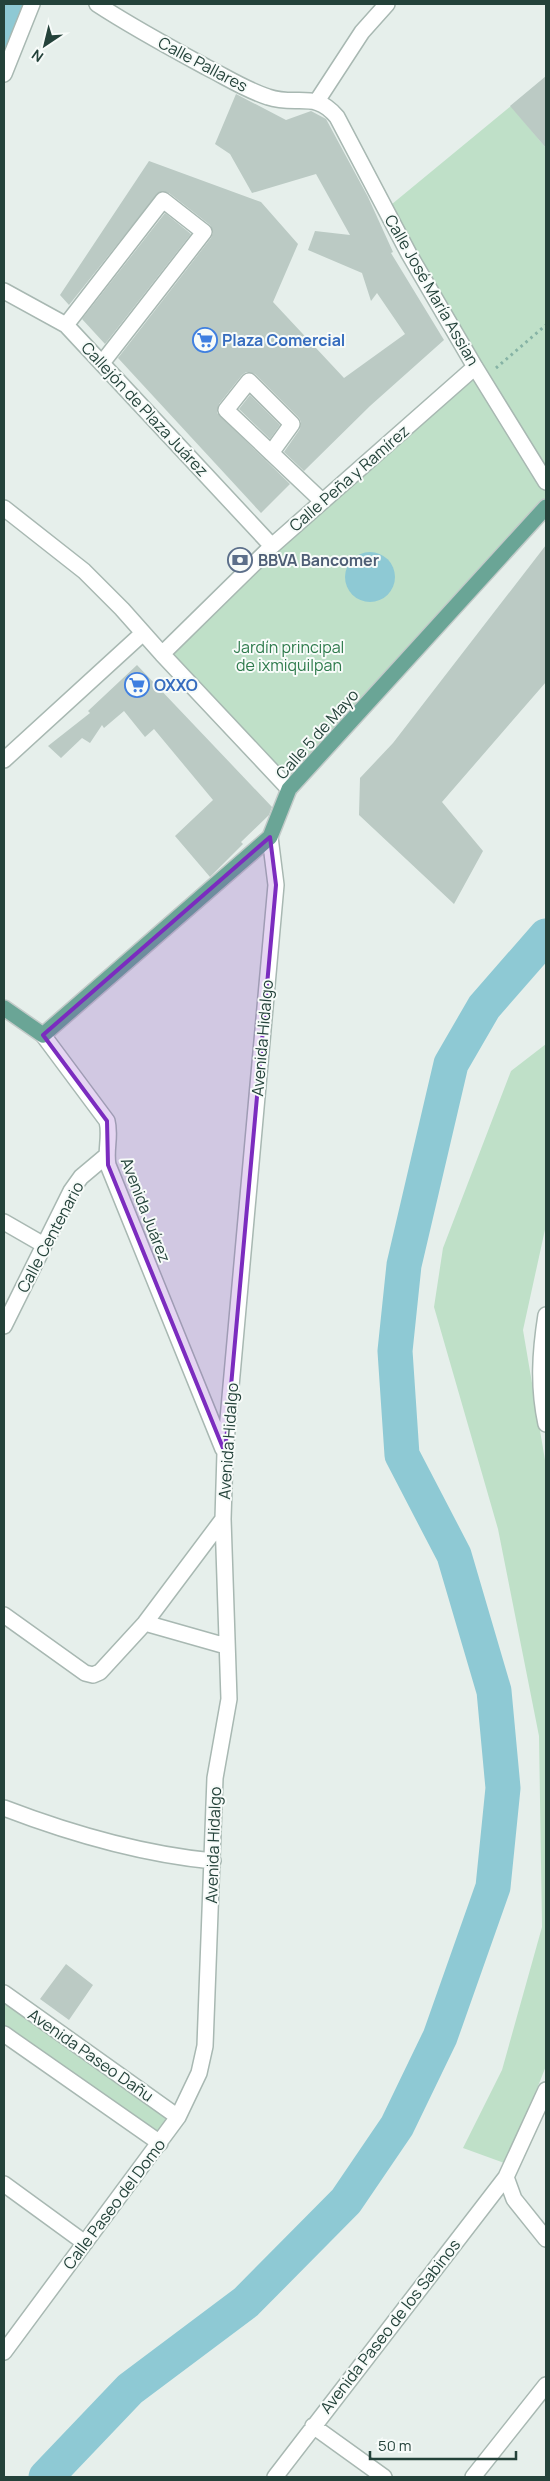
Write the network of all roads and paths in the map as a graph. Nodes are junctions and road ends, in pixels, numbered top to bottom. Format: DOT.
graph roads {
  1 [pos="32,4"];
  2 [pos="97,4"];
  3 [pos="387,4"];
  4 [pos="4,74"];
  5 [pos="317,101"];
  6 [pos="4,291"];
  7 [pos="66,325"];
  8 [pos="546,325"];
  9 [pos="102,363"];
  10 [pos="479,373"];
  11 [pos="271,453"];
  12 [pos="546,482"];
  13 [pos="322,502"];
  14 [pos="546,507"];
  15 [pos="4,508"];
  16 [pos="272,546"];
  17 [pos="143,633"];
  18 [pos="162,654"];
  19 [pos="4,760"];
  20 [pos="288,789"];
  21 [pos="270,837"];
  22 [pos="4,1008"];
  23 [pos="43,1035"];
  24 [pos="106,1156"];
  25 [pos="4,1222"];
  26 [pos="44,1245"];
  27 [pos="546,1315"];
  28 [pos="4,1326"];
  29 [pos="546,1424"];
  30 [pos="225,1453"];
  31 [pos="223,1519"];
  32 [pos="4,1615"];
  33 [pos="145,1623"];
  34 [pos="226,1646"];
  35 [pos="4,1808"];
  36 [pos="213,1861"];
  37 [pos="4,1993"];
  38 [pos="4,2034"];
  39 [pos="205,2046"];
  40 [pos="546,2090"];
  41 [pos="178,2117"];
  42 [pos="160,2143"];
  43 [pos="506,2176"];
  44 [pos="4,2184"];
  45 [pos="546,2239"];
  46 [pos="85,2243"];
  47 [pos="6,2343"];
  48 [pos="546,2385"];
  49 [pos="313,2426"];
  50 [pos="275,2477"];
  51 [pos="384,2477"];
  52 [pos="473,2477"];
  1 -- 4 [label="street"];
  2 -- 5 [label="street, Calle Pallares"];
  3 -- 5 [label="street"];
  5 -- 10 [label="street, Calle José María Assian"];
  6 -- 7 [label="street, Callejón de Plaza Juárez"];
  7 -- 9 [label="street, Callejón de Plaza Juárez"];
  7 -- 9 [label="street"];
  8 -- 10 [label="path"];
  9 -- 16 [label="street, Callejón de Plaza Juárez"];
  10 -- 12 [label="street, Calle José María Assian"];
  10 -- 13 [label="street, Calle Peña y Ramírez"];
  11 -- 11 [label="street"];
  11 -- 13 [label="street"];
  13 -- 16 [label="street, Calle Peña y Ramírez"];
  14 -- 20 [label="main road, Calle 5 de Mayo"];
  15 -- 17 [label="street"];
  16 -- 18 [label="street, Calle Peña y Ramírez"];
  17 -- 18 [label="street"];
  17 -- 19 [label="street"];
  18 -- 20 [label="street"];
  20 -- 21 [label="main road, Calle 5 de Mayo"];
  21 -- 23 [label="main road, Calle 5 de Mayo"];
  21 -- 30 [label="street, Avenida Hidalgo"];
  22 -- 23 [label="main road, Avenida Juárez"];
  23 -- 24 [label="street, Avenida Juárez"];
  24 -- 26 [label="street, Calle Centenario"];
  24 -- 30 [label="street, Avenida Juárez"];
  25 -- 26 [label="street"];
  26 -- 28 [label="street, Calle Centenario"];
  27 -- 29 [label="street"];
  30 -- 31 [label="street, Avenida Hidalgo"];
  31 -- 33 [label="street"];
  31 -- 34 [label="street, Avenida Hidalgo"];
  32 -- 33 [label="street"];
  33 -- 34 [label="street"];
  34 -- 36 [label="street, Avenida Hidalgo"];
  35 -- 36 [label="street"];
  36 -- 39 [label="street, Avenida Hidalgo"];
  37 -- 41 [label="street, Avenida Paseo Dañu"];
  38 -- 42 [label="street, Avenida Paseo Dañu"];
  39 -- 41 [label="street, Calle Paseo del Domo"];
  40 -- 43 [label="street, Avenida Paseo de los Sabinos"];
  41 -- 42 [label="street, Calle Paseo del Domo"];
  42 -- 46 [label="street, Calle Paseo del Domo"];
  43 -- 45 [label="street"];
  43 -- 49 [label="street, Avenida Paseo de los Sabinos"];
  44 -- 46 [label="street"];
  46 -- 47 [label="street, Calle Paseo del Domo"];
  48 -- 52 [label="street"];
  49 -- 50 [label="street, Avenida Paseo de los Sabinos"];
  49 -- 51 [label="street"];
}
